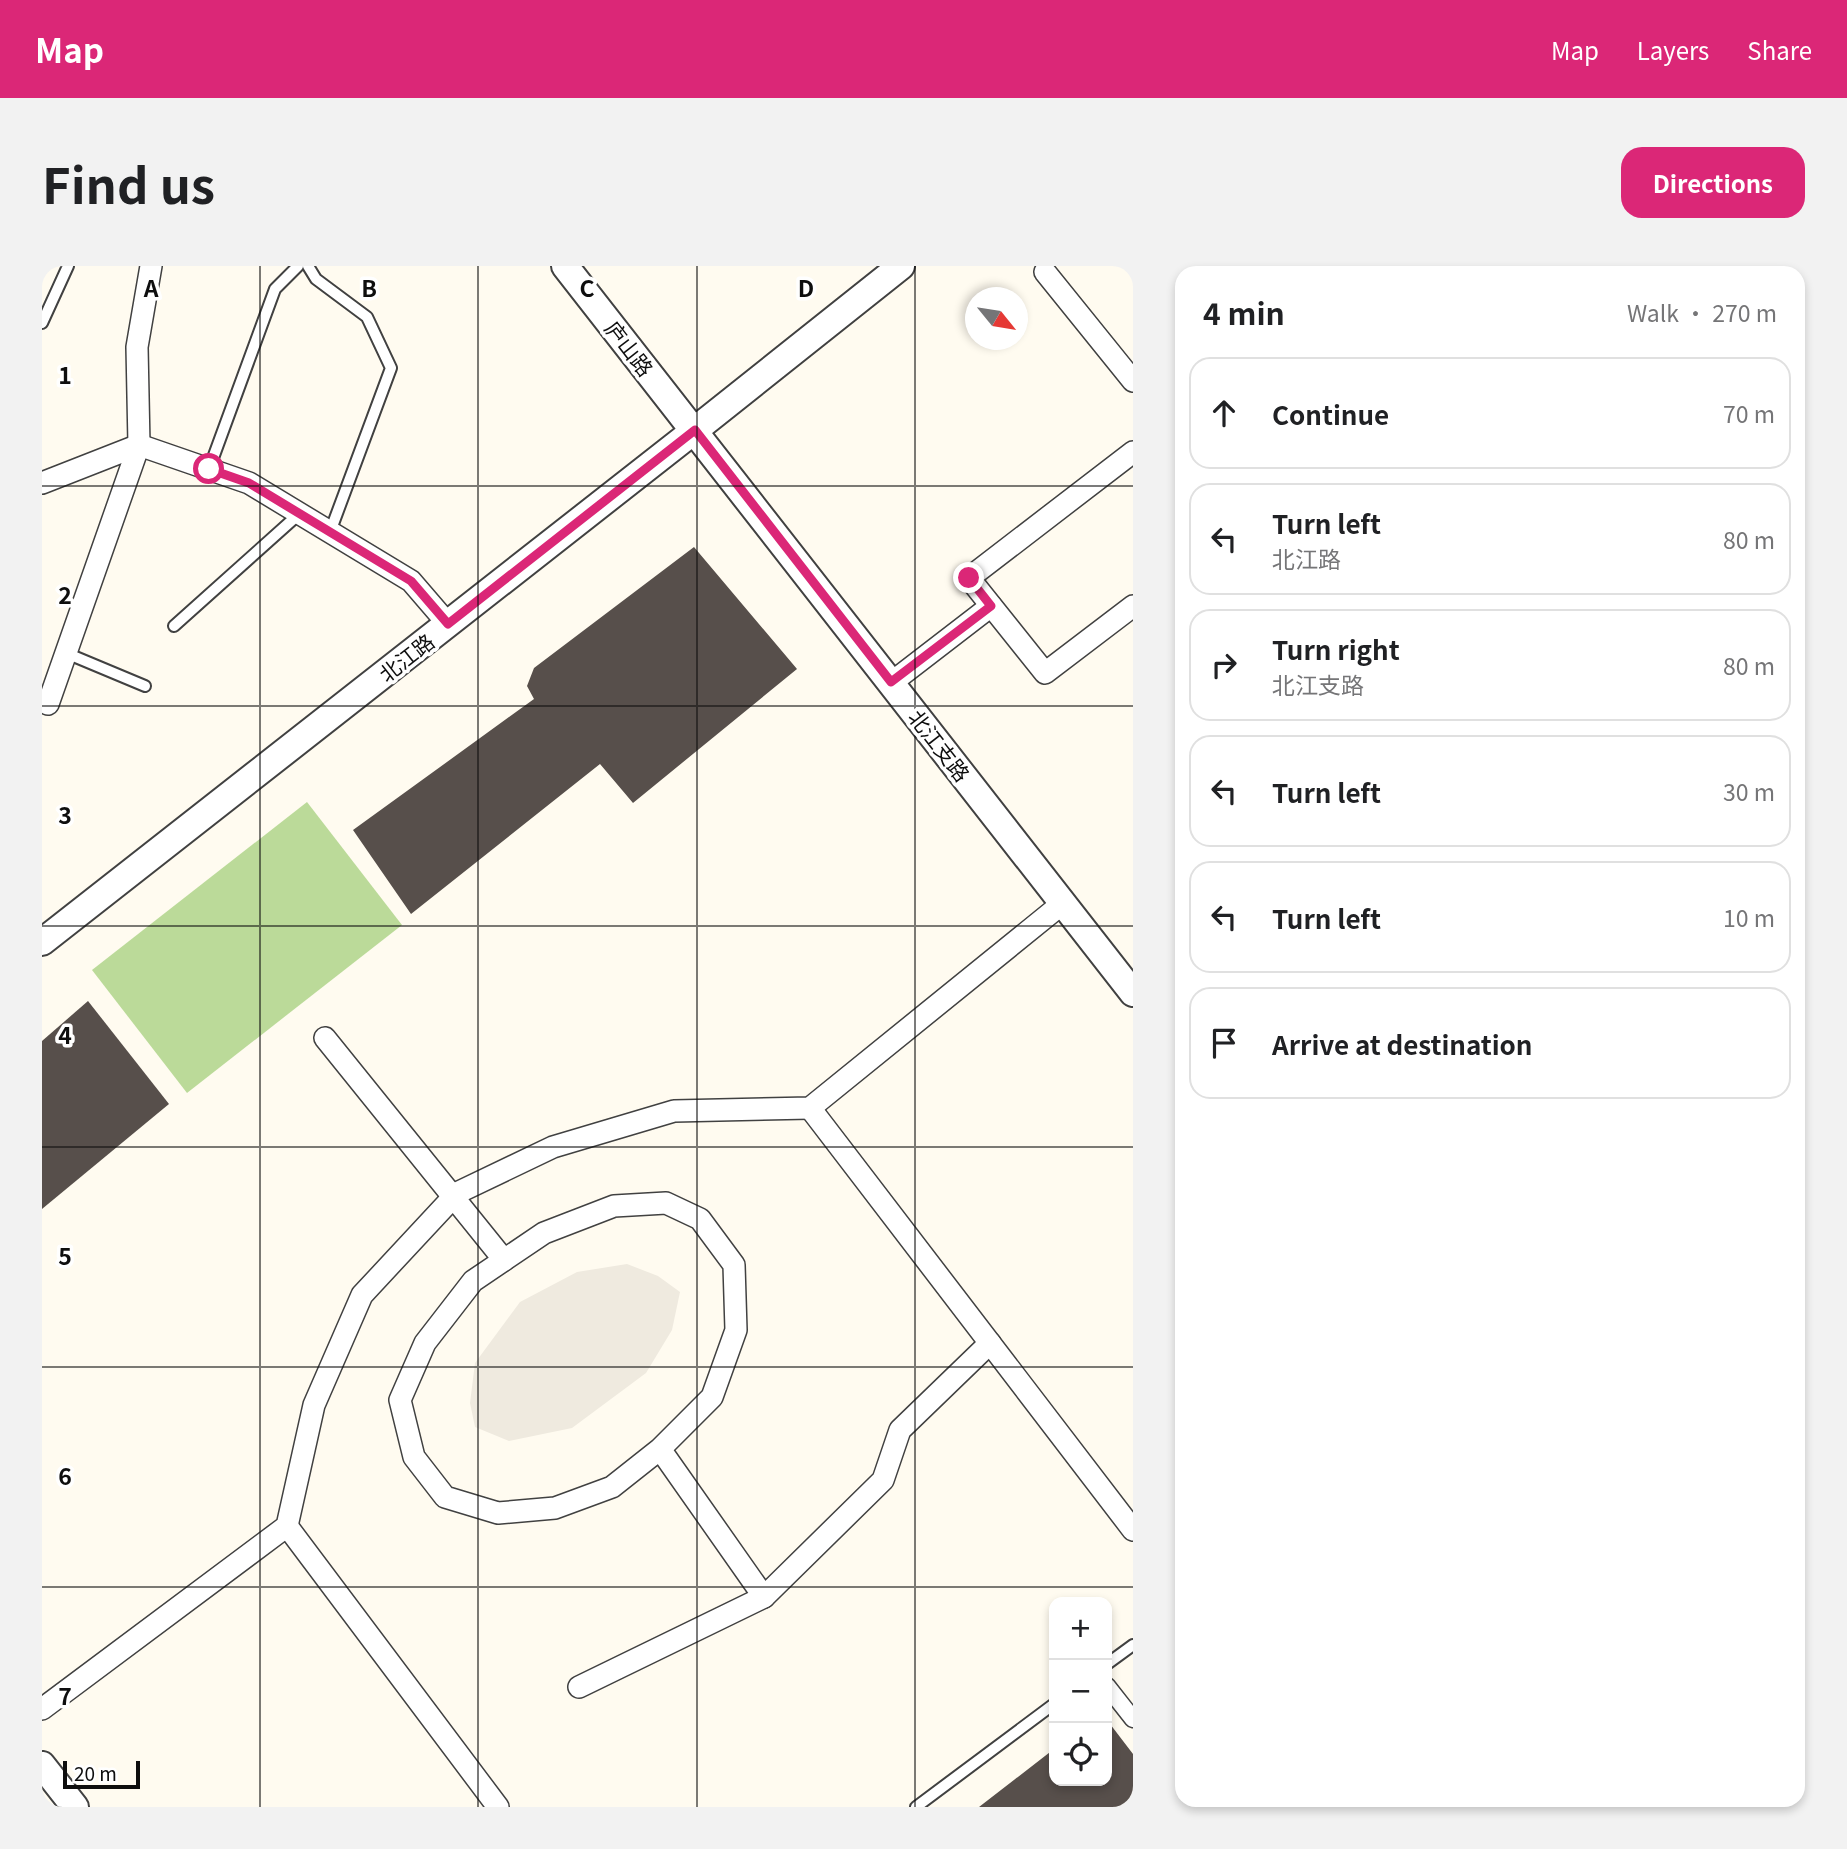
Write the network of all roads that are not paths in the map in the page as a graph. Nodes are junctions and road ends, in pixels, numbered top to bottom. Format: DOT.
graph roads {
  1 [pos="68,266"];
  2 [pos="298,266"];
  3 [pos="307,266"];
  4 [pos="565,266"];
  5 [pos="901,266"];
  6 [pos="148,268"];
  7 [pos="1045,272"];
  8 [pos="42,323"];
  9 [pos="1133,381"];
  10 [pos="695,430"];
  11 [pos="139,445"];
  12 [pos="1133,452"];
  13 [pos="209,469"];
  14 [pos="42,482"];
  15 [pos="299,513"];
  16 [pos="330,532"];
  17 [pos="991,606"];
  18 [pos="1133,606"];
  19 [pos="448,624"];
  20 [pos="174,626"];
  21 [pos="66,653"];
  22 [pos="891,682"];
  23 [pos="145,687"];
  24 [pos="44,708"];
  25 [pos="1063,903"];
  26 [pos="42,942"];
  27 [pos="1133,993"];
  28 [pos="325,1038"];
  29 [pos="810,1108"];
  30 [pos="504,1260"];
  31 [pos="990,1343"];
  32 [pos="660,1449"];
  33 [pos="287,1526"];
  34 [pos="1133,1530"];
  35 [pos="764,1597"];
  36 [pos="1133,1645"];
  37 [pos="1112,1660"];
  38 [pos="579,1687"];
  39 [pos="1112,1692"];
  40 [pos="1049,1708"];
  41 [pos="42,1709"];
  42 [pos="1133,1719"];
  43 [pos="42,1765"];
  44 [pos="75,1807"];
  45 [pos="498,1807"];
  46 [pos="916,1807"];
  1 -- 8 [label="lane"];
  2 -- 13 [label="lane"];
  3 -- 16 [label="lane"];
  4 -- 10 [label="street, 庐山路"];
  5 -- 10 [label="street, 北江路"];
  6 -- 11 [label="street"];
  7 -- 9 [label="street"];
  10 -- 19 [label="street, 北江路"];
  10 -- 22 [label="street, 北江支路"];
  11 -- 13 [label="street"];
  11 -- 14 [label="street"];
  11 -- 21 [label="street"];
  12 -- 17 [label="street"];
  13 -- 15 [label="street"];
  15 -- 16 [label="street"];
  15 -- 20 [label="lane"];
  16 -- 19 [label="street"];
  17 -- 18 [label="street"];
  17 -- 22 [label="street"];
  19 -- 26 [label="street, 北江路"];
  21 -- 23 [label="lane"];
  21 -- 24 [label="street"];
  22 -- 25 [label="street, 北江支路"];
  25 -- 27 [label="street, 北江支路"];
  25 -- 29 [label="street"];
  28 -- 30 [label="street"];
  29 -- 31 [label="street"];
  29 -- 33 [label="street"];
  30 -- 32 [label="street"];
  30 -- 32 [label="street"];
  31 -- 34 [label="street"];
  31 -- 35 [label="street"];
  32 -- 35 [label="street"];
  33 -- 41 [label="street"];
  33 -- 45 [label="street"];
  35 -- 38 [label="street"];
  36 -- 37 [label="lane"];
  39 -- 42 [label="street"];
  40 -- 46 [label="lane"];
  43 -- 44 [label="street"];
}
